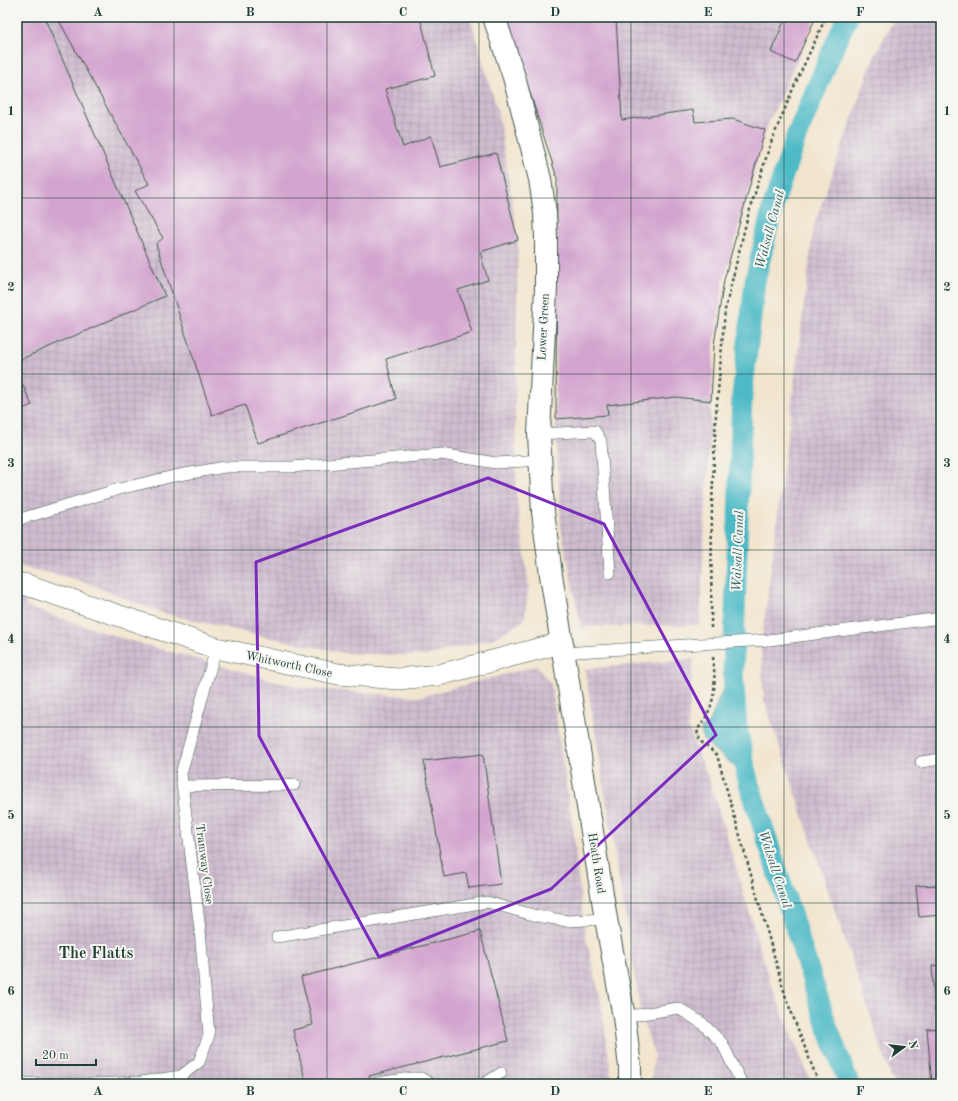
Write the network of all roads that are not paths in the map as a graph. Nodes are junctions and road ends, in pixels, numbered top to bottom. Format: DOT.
graph roads {
  1 [pos="494,17"];
  2 [pos="539,434"];
  3 [pos="540,460"];
  4 [pos="17,520"];
  5 [pos="610,573"];
  6 [pos="21,585"];
  7 [pos="941,618"];
  8 [pos="216,648"];
  9 [pos="562,648"];
  10 [pos="941,759"];
  11 [pos="921,762"];
  12 [pos="294,785"];
  13 [pos="182,786"];
  14 [pos="606,919"];
  15 [pos="277,937"];
  16 [pos="624,1017"];
  17 [pos="501,1073"];
  18 [pos="17,1083"];
  19 [pos="377,1083"];
  20 [pos="431,1084"];
  21 [pos="484,1084"];
  22 [pos="630,1084"];
  23 [pos="742,1084"];
  1 -- 2 [label="street, Lower Green"];
  2 -- 3 [label="street, Lower Green"];
  2 -- 5 [label="lane"];
  3 -- 4 [label="lane"];
  3 -- 9 [label="street, Lower Green"];
  6 -- 8 [label="street, Whitworth Close"];
  7 -- 9 [label="lane, bridge"];
  8 -- 9 [label="street, Whitworth Close"];
  8 -- 13 [label="lane, Tramway Close"];
  9 -- 14 [label="street, Heath Road"];
  10 -- 11 [label="lane"];
  12 -- 13 [label="lane"];
  13 -- 18 [label="lane, Tramway Close"];
  14 -- 15 [label="lane"];
  14 -- 16 [label="street, Heath Road"];
  16 -- 22 [label="street, Heath Road"];
  16 -- 23 [label="lane"];
  17 -- 21 [label="lane"];
  19 -- 20 [label="lane"];
}
